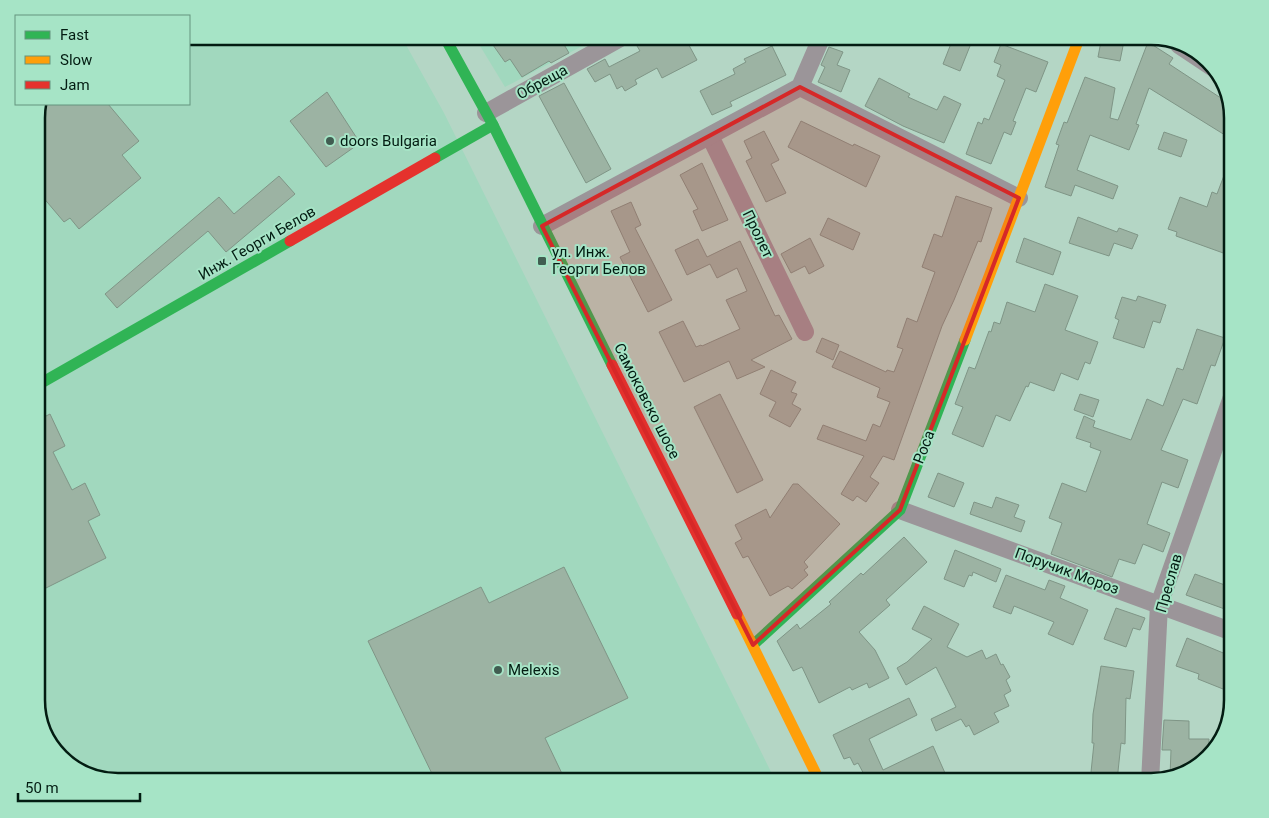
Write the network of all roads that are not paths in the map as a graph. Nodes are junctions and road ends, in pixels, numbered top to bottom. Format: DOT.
graph roads {
  1 [pos="449,45"];
  2 [pos="609,45"];
  3 [pos="818,45"];
  4 [pos="1077,45"];
  5 [pos="800,87"];
  6 [pos="489,119"];
  7 [pos="710,136"];
  8 [pos="1019,198"];
  9 [pos="542,226"];
  10 [pos="805,332"];
  11 [pos="45,381"];
  12 [pos="1224,420"];
  13 [pos="900,510"];
  14 [pos="1159,605"];
  15 [pos="1224,629"];
  16 [pos="753,646"];
  17 [pos="816,773"];
  18 [pos="1150,773"];
  1 -- 6 [label="street, Самоковско шосе"];
  2 -- 6 [label="street, Обреща"];
  3 -- 5 [label="street"];
  4 -- 8 [label="street, Роса"];
  5 -- 7 [label="street"];
  5 -- 8 [label="street"];
  6 -- 9 [label="street, Самоковско шосе"];
  6 -- 11 [label="street, Инж. Георги Белов"];
  7 -- 9 [label="street"];
  7 -- 10 [label="street, Пролет"];
  8 -- 13 [label="street, Роса"];
  9 -- 16 [label="street, Самоковско шосе"];
  12 -- 14 [label="street, Преслав"];
  13 -- 14 [label="street, Поручик Мороз"];
  13 -- 16 [label="street, Роса"];
  14 -- 15 [label="street, Поручик Мороз"];
  14 -- 18 [label="street, Преслав"];
  16 -- 17 [label="street, Самоковско шосе"];
}
